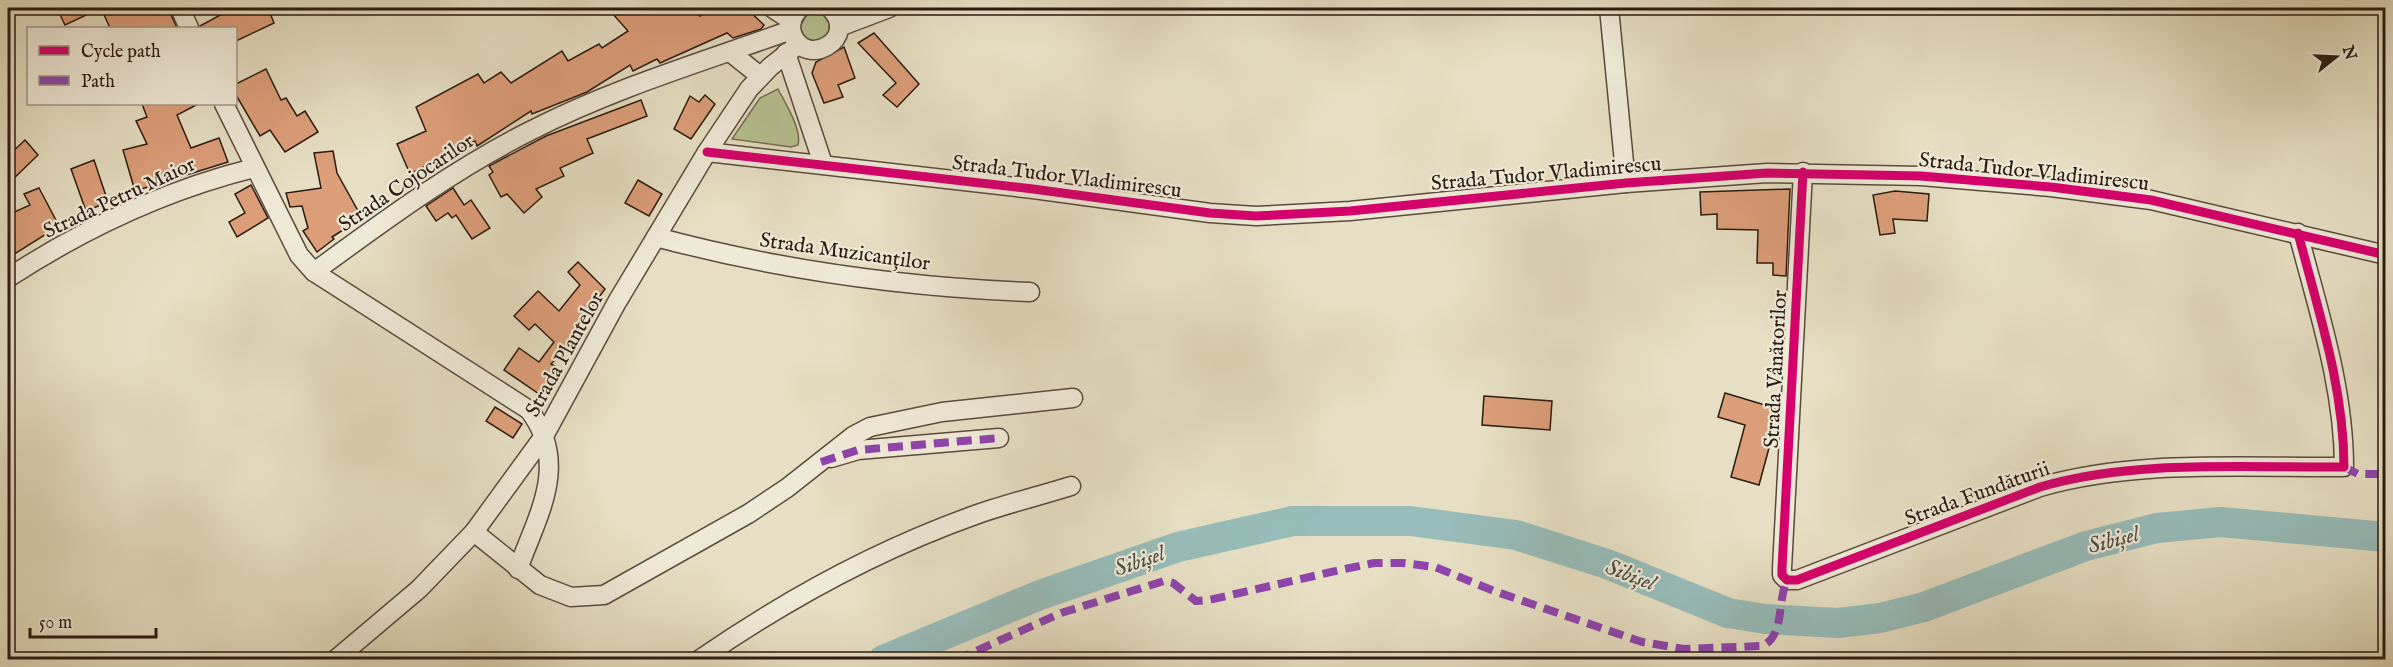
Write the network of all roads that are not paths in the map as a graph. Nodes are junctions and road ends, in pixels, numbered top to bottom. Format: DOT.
graph roads {
  1 [pos="180,8"];
  2 [pos="772,8"];
  3 [pos="830,8"];
  4 [pos="889,8"];
  5 [pos="1609,8"];
  6 [pos="189,27"];
  7 [pos="839,27"];
  8 [pos="794,31"];
  9 [pos="730,52"];
  10 [pos="760,76"];
  11 [pos="224,105"];
  12 [pos="707,152"];
  13 [pos="823,164"];
  14 [pos="254,168"];
  15 [pos="1803,172"];
  16 [pos="1626,183"];
  17 [pos="2298,233"];
  18 [pos="656,237"];
  19 [pos="2385,255"];
  20 [pos="314,272"];
  21 [pos="8,278"];
  22 [pos="1030,292"];
  23 [pos="1073,398"];
  24 [pos="544,436"];
  25 [pos="999,438"];
  26 [pos="821,462"];
  27 [pos="1071,486"];
  28 [pos="474,532"];
  29 [pos="1782,568"];
  30 [pos="518,569"];
  31 [pos="335,660"];
  32 [pos="699,660"];
  1 -- 6 [label="street"];
  2 -- 8 [label="street"];
  3 -- 7 [label="street"];
  4 -- 7 [label="street"];
  5 -- 16 [label="street"];
  7 -- 8 [label="street"];
  8 -- 9 [label="street, Strada Cojocarilor"];
  8 -- 10 [label="street, Strada Plantelor"];
  8 -- 13 [label="street"];
  9 -- 10 [label="street"];
  9 -- 20 [label="street, Strada Cojocarilor"];
  10 -- 12 [label="street, Strada Plantelor"];
  11 -- 14 [label="street"];
  12 -- 13 [label="street, Strada Tudor Vladimirescu"];
  12 -- 18 [label="street, Strada Plantelor"];
  13 -- 16 [label="street, Strada Tudor Vladimirescu"];
  14 -- 20 [label="street"];
  14 -- 21 [label="street, Strada Petru Maior"];
  15 -- 16 [label="street, Strada Tudor Vladimirescu"];
  15 -- 17 [label="street, Strada Tudor Vladimirescu"];
  15 -- 29 [label="street, Strada Vânătorilor"];
  17 -- 19 [label="street, Strada Tudor Vladimirescu"];
  17 -- 29 [label="street, Strada Fundăturii"];
  18 -- 22 [label="street, Strada Muzicanților"];
  18 -- 24 [label="street, Strada Plantelor"];
  20 -- 24 [label="street"];
  23 -- 26 [label="street"];
  24 -- 28 [label="street, Strada Plantelor"];
  24 -- 30 [label="street"];
  25 -- 26 [label="street"];
  26 -- 30 [label="street"];
  27 -- 32 [label="street"];
  28 -- 30 [label="street"];
  28 -- 31 [label="street, Strada Plantelor"];
}
